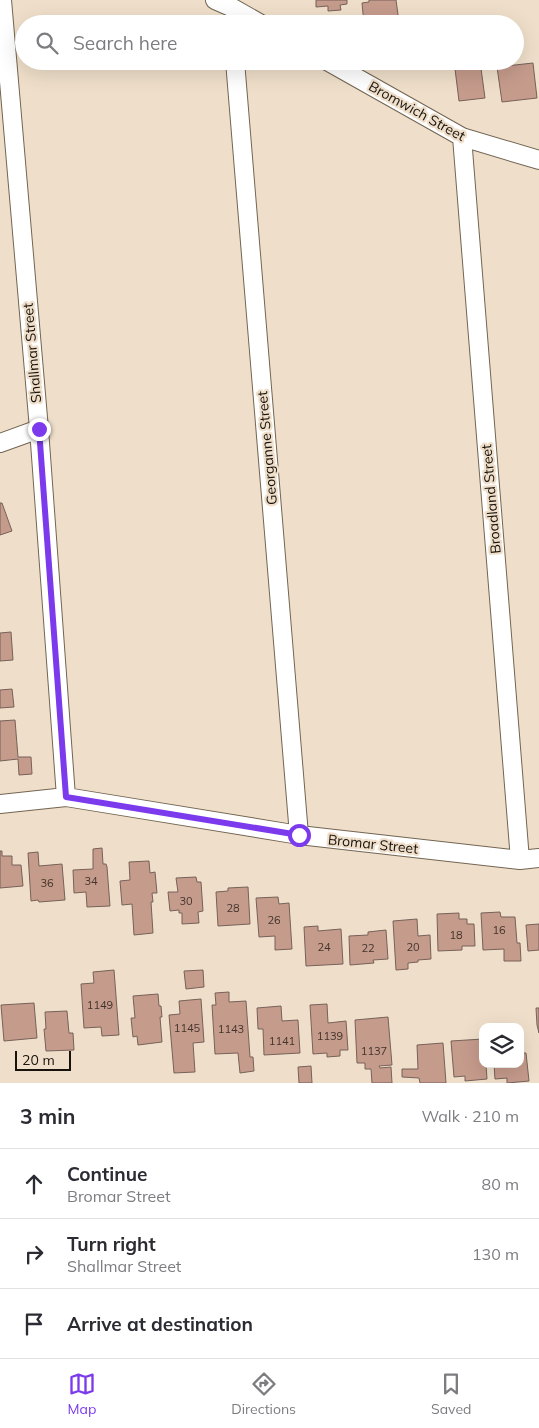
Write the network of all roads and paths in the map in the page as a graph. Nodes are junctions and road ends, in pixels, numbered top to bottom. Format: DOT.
graph roads {
  1 [pos="2,0"];
  2 [pos="226,10"];
  3 [pos="238,15"];
  4 [pos="237,70"];
  5 [pos="343,70"];
  6 [pos="462,137"];
  7 [pos="539,160"];
  8 [pos="8,171"];
  9 [pos="39,429"];
  10 [pos="0,443"];
  11 [pos="66,797"];
  12 [pos="0,804"];
  13 [pos="299,835"];
  14 [pos="539,858"];
  15 [pos="520,860"];
  1 -- 8 [label="street, Shallmar Street"];
  2 -- 3 [label="street"];
  4 -- 13 [label="street, Georganne Street"];
  5 -- 6 [label="street, Bromwich Street"];
  6 -- 7 [label="street, Bromwich Street"];
  6 -- 15 [label="street, Broadland Street"];
  8 -- 9 [label="street, Shallmar Street"];
  9 -- 10 [label="street"];
  9 -- 11 [label="street, Shallmar Street"];
  11 -- 12 [label="street, Bromar Street"];
  11 -- 13 [label="street, Bromar Street"];
  13 -- 15 [label="street, Bromar Street"];
  14 -- 15 [label="street, Bromar Street"];
}
